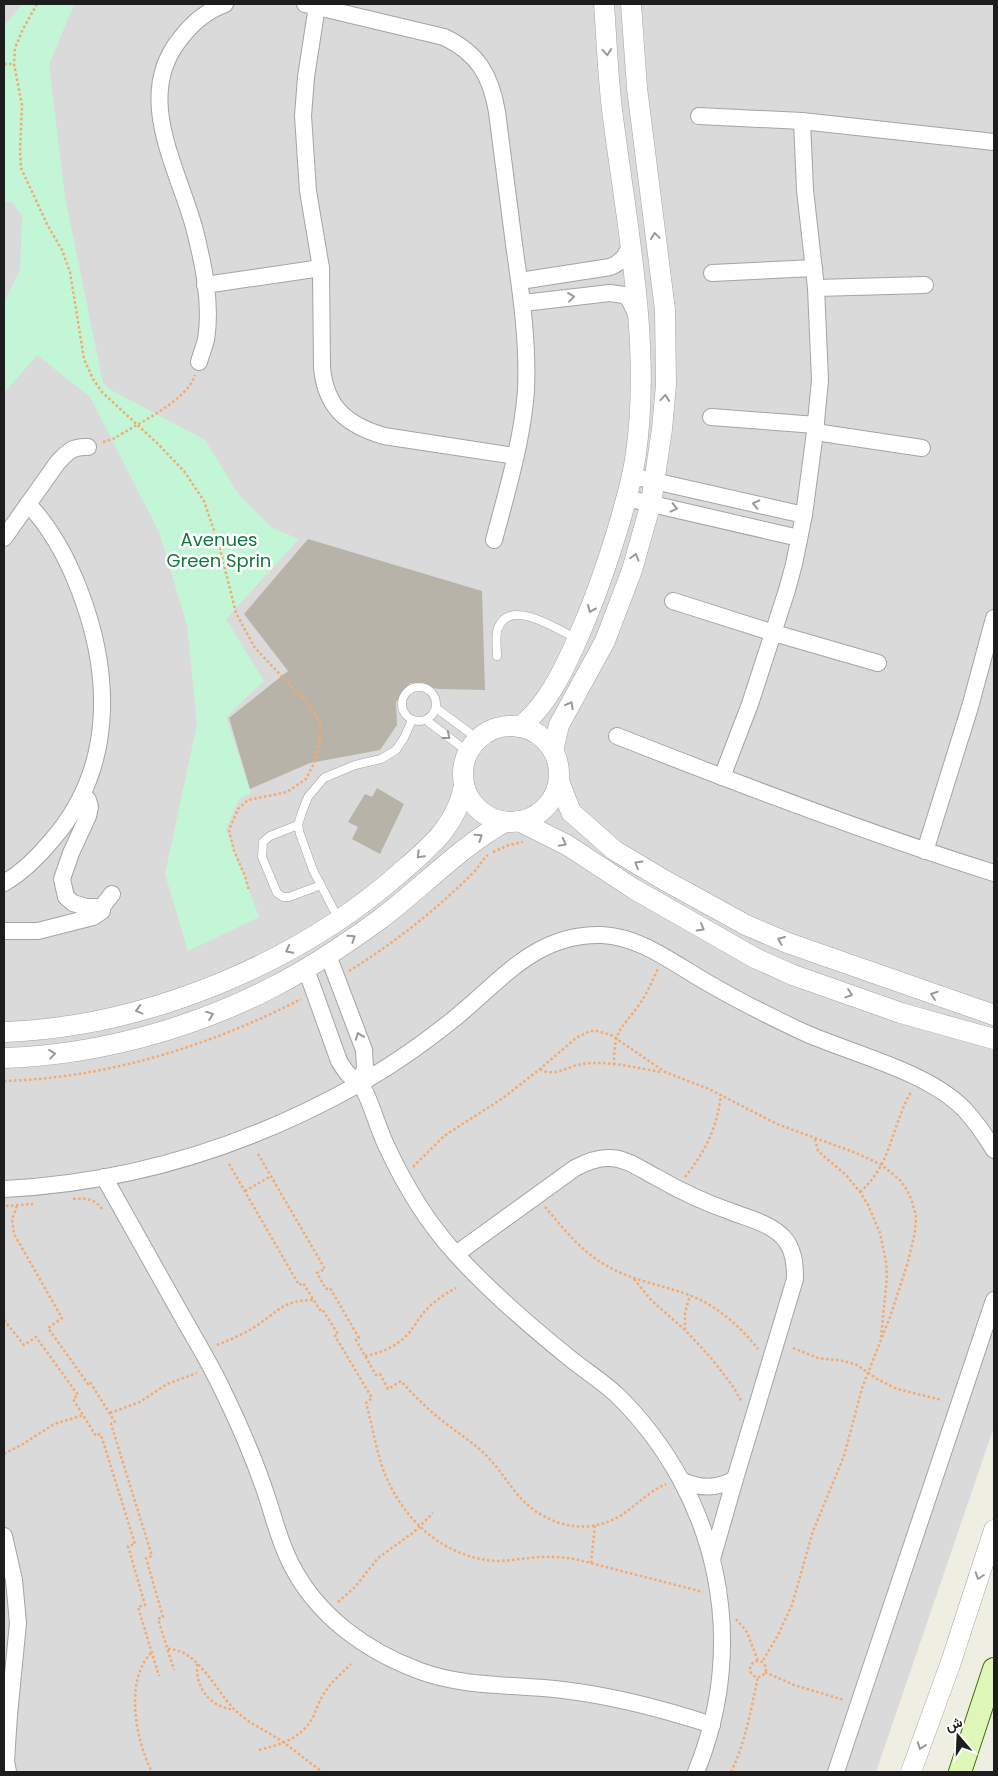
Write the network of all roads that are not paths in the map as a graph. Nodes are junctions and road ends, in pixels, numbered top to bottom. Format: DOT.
graph roads {
  1 [pos="224,4"];
  2 [pos="604,4"];
  3 [pos="630,4"];
  4 [pos="311,5"];
  5 [pos="699,116"];
  6 [pos="802,121"];
  7 [pos="994,142"];
  8 [pos="629,239"];
  9 [pos="321,268"];
  10 [pos="814,268"];
  11 [pos="712,273"];
  12 [pos="520,281"];
  13 [pos="925,285"];
  14 [pos="205,286"];
  15 [pos="816,288"];
  16 [pos="523,304"];
  17 [pos="638,319"];
  18 [pos="199,362"];
  19 [pos="711,417"];
  20 [pos="816,428"];
  21 [pos="88,447"];
  22 [pos="922,448"];
  23 [pos="515,456"];
  24 [pos="632,476"];
  25 [pos="654,481"];
  26 [pos="626,498"];
  27 [pos="651,503"];
  28 [pos="28,504"];
  29 [pos="804,515"];
  30 [pos="4,538"];
  31 [pos="799,538"];
  32 [pos="494,540"];
  33 [pos="673,601"];
  34 [pos="994,618"];
  35 [pos="774,633"];
  36 [pos="577,639"];
  37 [pos="497,656"];
  38 [pos="878,663"];
  39 [pos="436,708"];
  40 [pos="412,720"];
  41 [pos="426,720"];
  42 [pos="519,727"];
  43 [pos="617,736"];
  44 [pos="473,746"];
  45 [pos="553,750"];
  46 [pos="722,777"];
  47 [pos="559,781"];
  48 [pos="464,786"];
  49 [pos="82,795"];
  50 [pos="512,822"];
  51 [pos="298,825"];
  52 [pos="925,851"];
  53 [pos="994,873"];
  54 [pos="4,883"];
  55 [pos="321,885"];
  56 [pos="339,920"];
  57 [pos="4,931"];
  58 [pos="328,955"];
  59 [pos="306,968"];
  60 [pos="994,1014"];
  61 [pos="4,1032"];
  62 [pos="994,1040"];
  63 [pos="4,1058"];
  64 [pos="361,1083"];
  65 [pos="994,1150"];
  66 [pos="104,1177"];
  67 [pos="4,1189"];
  68 [pos="456,1254"];
  69 [pos="994,1300"];
  70 [pos="735,1479"];
  71 [pos="683,1480"];
  72 [pos="994,1530"];
  73 [pos="4,1536"];
  74 [pos="712,1558"];
  75 [pos="994,1669"];
  76 [pos="712,1725"];
  77 [pos="8,1772"];
  78 [pos="696,1772"];
  79 [pos="836,1772"];
  80 [pos="911,1772"];
  81 [pos="960,1772"];
  1 -- 14 [label="street"];
  2 -- 8 [label="street, one-way"];
  25 -- 3 [label="street, one-way"];
  4 -- 9 [label="street"];
  4 -- 12 [label="street"];
  5 -- 6 [label="street"];
  6 -- 7 [label="street"];
  6 -- 10 [label="street"];
  8 -- 12 [label="street"];
  8 -- 17 [label="street"];
  9 -- 14 [label="street"];
  9 -- 23 [label="street"];
  10 -- 11 [label="street"];
  10 -- 15 [label="street"];
  12 -- 16 [label="street"];
  13 -- 15 [label="street"];
  14 -- 18 [label="street"];
  15 -- 20 [label="street"];
  16 -- 17 [label="street, one-way"];
  16 -- 23 [label="street"];
  17 -- 24 [label="street"];
  19 -- 20 [label="street"];
  20 -- 22 [label="street"];
  20 -- 29 [label="street"];
  21 -- 28 [label="street"];
  23 -- 32 [label="street"];
  24 -- 25 [label="street"];
  24 -- 26 [label="street"];
  25 -- 27 [label="street"];
  29 -- 25 [label="street, one-way"];
  26 -- 27 [label="street"];
  26 -- 36 [label="street, one-way"];
  27 -- 31 [label="street, one-way"];
  45 -- 27 [label="street, one-way"];
  28 -- 30 [label="street"];
  28 -- 49 [label="street"];
  29 -- 31 [label="street"];
  31 -- 35 [label="street"];
  33 -- 35 [label="street"];
  34 -- 52 [label="street"];
  35 -- 38 [label="street"];
  35 -- 46 [label="street"];
  36 -- 37 [label="lane"];
  36 -- 42 [label="street"];
  39 -- 40 [label="lane"];
  39 -- 41 [label="lane"];
  39 -- 44 [label="lane"];
  40 -- 41 [label="lane"];
  40 -- 51 [label="lane"];
  41 -- 44 [label="lane, one-way"];
  42 -- 44 [label="street"];
  42 -- 45 [label="street"];
  43 -- 46 [label="street"];
  44 -- 48 [label="street"];
  45 -- 47 [label="street"];
  46 -- 52 [label="street"];
  47 -- 50 [label="street"];
  60 -- 47 [label="street, one-way"];
  48 -- 50 [label="street"];
  48 -- 56 [label="street, one-way"];
  49 -- 54 [label="street"];
  49 -- 57 [label="street"];
  58 -- 50 [label="street, one-way"];
  50 -- 62 [label="street, one-way"];
  51 -- 55 [label="lane"];
  51 -- 55 [label="lane"];
  52 -- 53 [label="street"];
  55 -- 56 [label="lane"];
  56 -- 61 [label="street, one-way"];
  58 -- 59 [label="street"];
  64 -- 58 [label="street, one-way"];
  63 -- 59 [label="street, one-way"];
  59 -- 64 [label="street"];
  64 -- 65 [label="street"];
  64 -- 66 [label="street"];
  64 -- 68 [label="street"];
  66 -- 67 [label="street"];
  66 -- 76 [label="street"];
  68 -- 70 [label="street"];
  68 -- 71 [label="street"];
  69 -- 79 [label="street"];
  70 -- 71 [label="street"];
  70 -- 74 [label="street"];
  71 -- 74 [label="street"];
  72 -- 80 [label="street, one-way"];
  73 -- 77 [label="street"];
  74 -- 76 [label="street"];
  75 -- 81 [label="main road"];
  76 -- 78 [label="street"];
}
